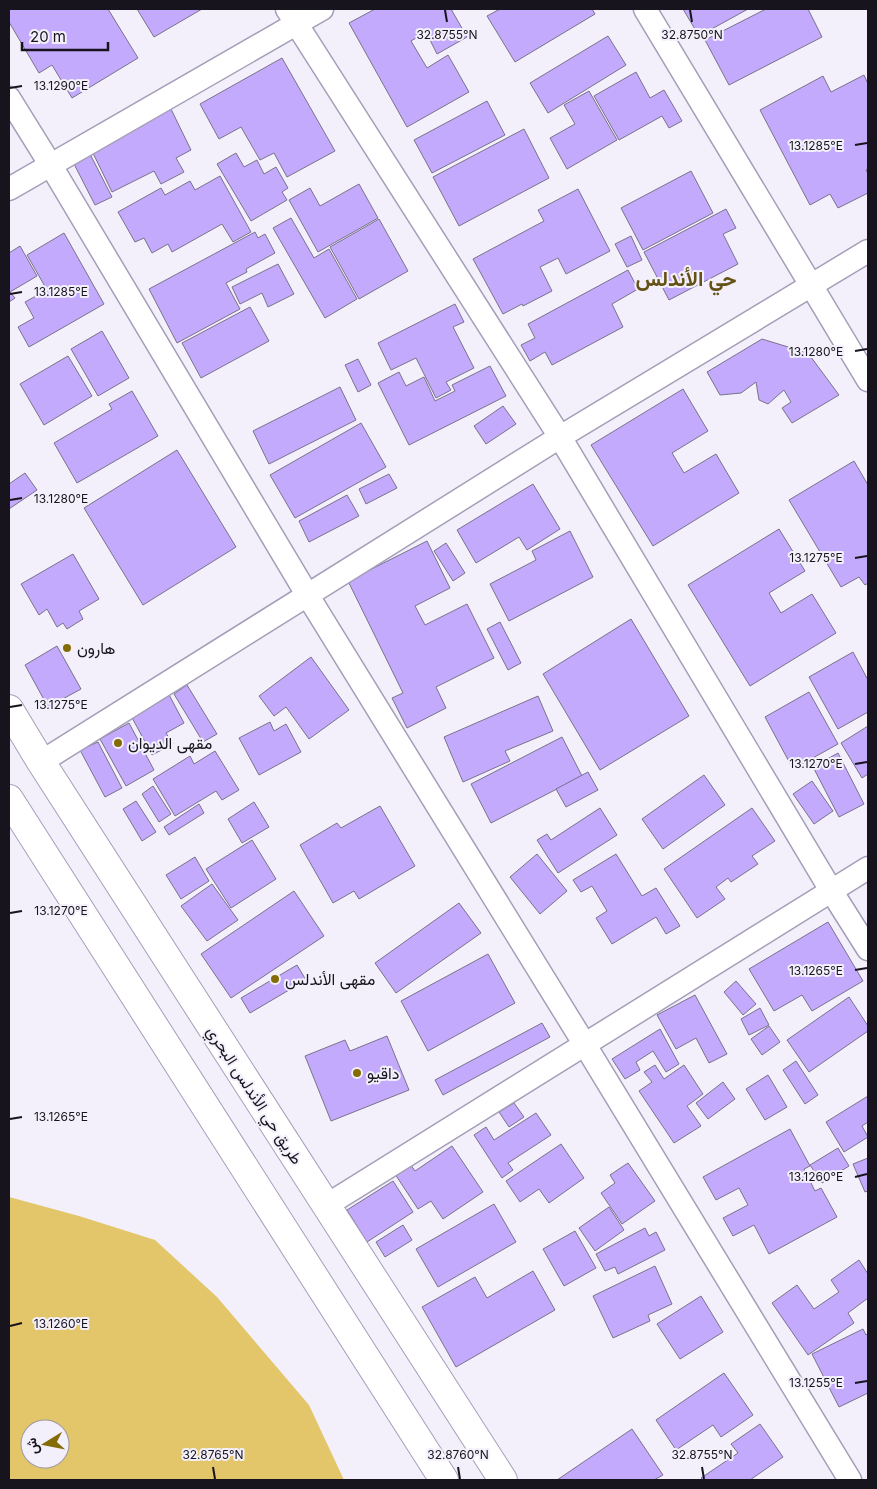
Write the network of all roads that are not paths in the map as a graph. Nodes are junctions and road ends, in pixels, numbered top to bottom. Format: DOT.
graph roads {
  1 [pos="322,9"];
  2 [pos="645,9"];
  3 [pos="292,16"];
  4 [pos="9,98"];
  5 [pos="50,164"];
  6 [pos="9,189"];
  7 [pos="868,251"];
  8 [pos="812,285"];
  9 [pos="868,380"];
  10 [pos="560,437"];
  11 [pos="308,596"];
  12 [pos="9,709"];
  13 [pos="40,762"];
  14 [pos="9,799"];
  15 [pos="868,868"];
  16 [pos="832,892"];
  17 [pos="868,949"];
  18 [pos="585,1045"];
  19 [pos="327,1205"];
  20 [pos="444,1480"];
  21 [pos="503,1480"];
  22 [pos="850,1480"];
  1 -- 3 [label="street"];
  2 -- 8 [label="street"];
  3 -- 5 [label="street"];
  3 -- 10 [label="street"];
  4 -- 5 [label="street"];
  5 -- 6 [label="street"];
  5 -- 11 [label="street"];
  7 -- 8 [label="street"];
  8 -- 9 [label="street"];
  8 -- 10 [label="street"];
  10 -- 11 [label="street"];
  10 -- 16 [label="street"];
  11 -- 13 [label="street"];
  11 -- 18 [label="street"];
  12 -- 13 [label="street, طريق حي الأندلس البحري"];
  13 -- 19 [label="street, طريق حي الأندلس البحري"];
  14 -- 20 [label="street"];
  15 -- 16 [label="street"];
  16 -- 17 [label="street"];
  16 -- 18 [label="street"];
  18 -- 19 [label="street"];
  18 -- 22 [label="street"];
  19 -- 21 [label="street, طريق حي الأندلس البحري"];
}
